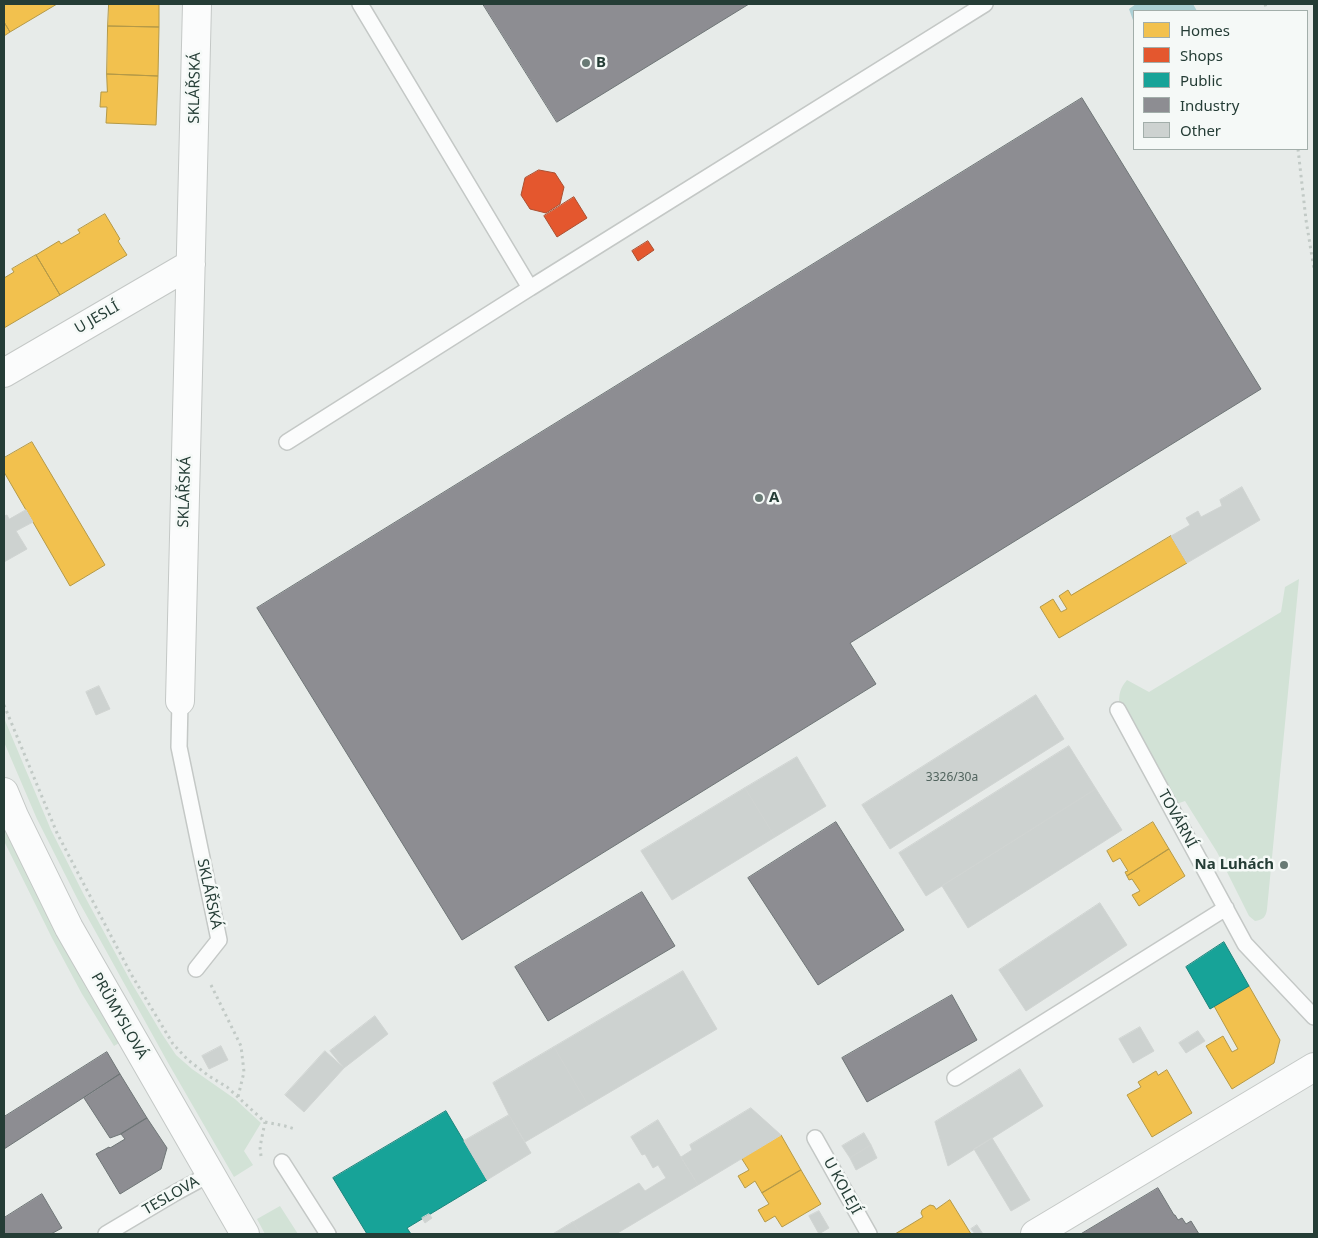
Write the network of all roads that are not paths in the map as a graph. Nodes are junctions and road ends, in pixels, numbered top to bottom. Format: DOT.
graph roads {
  1 [pos="197,4"];
  2 [pos="360,4"];
  3 [pos="985,4"];
  4 [pos="191,264"];
  5 [pos="530,288"];
  6 [pos="4,373"];
  7 [pos="287,442"];
  8 [pos="180,701"];
  9 [pos="1118,710"];
  10 [pos="4,792"];
  11 [pos="1226,908"];
  12 [pos="198,966"];
  13 [pos="1314,1017"];
  14 [pos="1314,1067"];
  15 [pos="955,1078"];
  16 [pos="815,1138"];
  17 [pos="282,1162"];
  18 [pos="210,1174"];
  19 [pos="106,1234"];
  20 [pos="245,1234"];
  21 [pos="328,1234"];
  22 [pos="869,1234"];
  23 [pos="1035,1234"];
  1 -- 4 [label="street, SKLÁŘSKÁ"];
  2 -- 5 [label="lane"];
  3 -- 5 [label="lane"];
  4 -- 6 [label="street, U JESLÍ"];
  4 -- 8 [label="street, SKLÁŘSKÁ"];
  5 -- 7 [label="lane"];
  8 -- 12 [label="lane, SKLÁŘSKÁ"];
  9 -- 11 [label="lane, TOVÁRNÍ"];
  10 -- 18 [label="street, PRŮMYSLOVÁ"];
  11 -- 13 [label="lane, TOVÁRNÍ"];
  11 -- 15 [label="lane"];
  14 -- 23 [label="street"];
  16 -- 22 [label="lane, U KOLEJÍ"];
  17 -- 21 [label="lane"];
  18 -- 19 [label="lane, TESLOVA"];
  18 -- 20 [label="street, PRŮMYSLOVÁ"];
}
